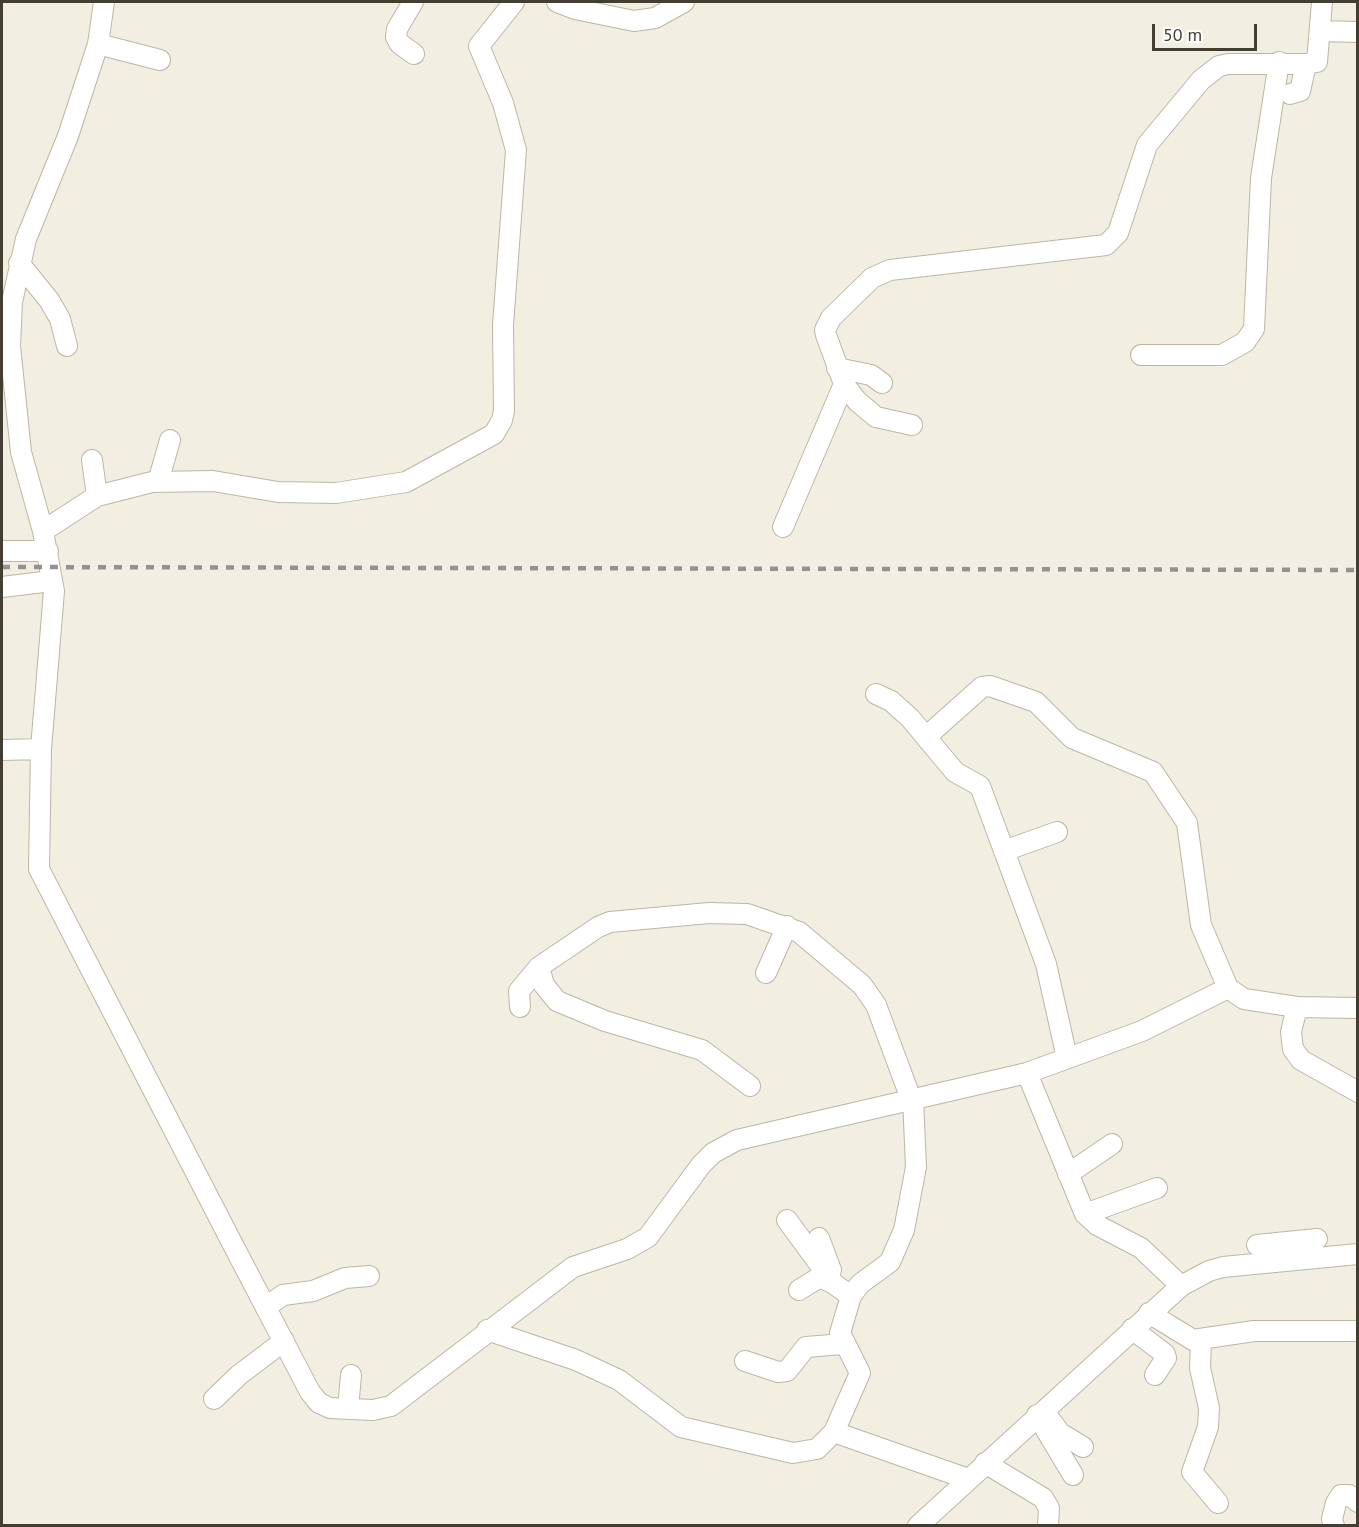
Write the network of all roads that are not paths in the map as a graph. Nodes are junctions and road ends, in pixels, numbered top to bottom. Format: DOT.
graph roads {
  1 [pos="104,2"];
  2 [pos="413,2"];
  3 [pos="557,2"];
  4 [pos="684,2"];
  5 [pos="1322,2"];
  6 [pos="507,3"];
  7 [pos="1358,32"];
  8 [pos="98,45"];
  9 [pos="1316,47"];
  10 [pos="414,54"];
  11 [pos="160,60"];
  12 [pos="1279,62"];
  13 [pos="1290,94"];
  14 [pos="19,263"];
  15 [pos="6,329"];
  16 [pos="67,346"];
  17 [pos="1141,356"];
  18 [pos="840,376"];
  19 [pos="882,383"];
  20 [pos="912,425"];
  21 [pos="170,440"];
  22 [pos="92,460"];
  23 [pos="158,482"];
  24 [pos="97,496"];
  25 [pos="783,527"];
  26 [pos="43,531"];
  27 [pos="2,551"];
  28 [pos="48,551"];
  29 [pos="52,581"];
  30 [pos="2,587"];
  31 [pos="876,694"];
  32 [pos="927,736"];
  33 [pos="41,749"];
  34 [pos="2,750"];
  35 [pos="1057,832"];
  36 [pos="1004,850"];
  37 [pos="787,926"];
  38 [pos="539,967"];
  39 [pos="766,973"];
  40 [pos="1228,988"];
  41 [pos="520,1007"];
  42 [pos="1297,1007"];
  43 [pos="1358,1008"];
  44 [pos="1067,1058"];
  45 [pos="1027,1073"];
  46 [pos="750,1086"];
  47 [pos="1358,1092"];
  48 [pos="912,1099"];
  49 [pos="1112,1144"];
  50 [pos="1068,1174"];
  51 [pos="1157,1188"];
  52 [pos="1085,1214"];
  53 [pos="787,1220"];
  54 [pos="819,1238"];
  55 [pos="1317,1239"];
  56 [pos="1257,1245"];
  57 [pos="1284,1252"];
  58 [pos="1358,1254"];
  59 [pos="369,1276"];
  60 [pos="832,1281"];
  61 [pos="1181,1286"];
  62 [pos="799,1290"];
  63 [pos="851,1296"];
  64 [pos="266,1307"];
  65 [pos="1149,1313"];
  66 [pos="1132,1329"];
  67 [pos="487,1330"];
  68 [pos="1358,1331"];
  69 [pos="820,1332"];
  70 [pos="1201,1340"];
  71 [pos="284,1341"];
  72 [pos="841,1344"];
  73 [pos="745,1361"];
  74 [pos="351,1375"];
  75 [pos="1155,1375"];
  76 [pos="214,1399"];
  77 [pos="348,1409"];
  78 [pos="1041,1412"];
  79 [pos="834,1432"];
  80 [pos="1083,1447"];
  81 [pos="985,1463"];
  82 [pos="1073,1475"];
  83 [pos="968,1479"];
  84 [pos="1358,1502"];
  85 [pos="1218,1503"];
  86 [pos="918,1526"];
  87 [pos="1048,1526"];
  88 [pos="1334,1526"];
  1 -- 8 [label="street"];
  2 -- 10 [label="street"];
  3 -- 4 [label="street"];
  5 -- 9 [label="street"];
  6 -- 23 [label="street"];
  7 -- 9 [label="street"];
  8 -- 11 [label="street"];
  8 -- 14 [label="street"];
  9 -- 12 [label="street"];
  9 -- 13 [label="street"];
  12 -- 17 [label="street"];
  12 -- 18 [label="street"];
  14 -- 15 [label="street"];
  14 -- 16 [label="street"];
  15 -- 26 [label="street"];
  18 -- 19 [label="street"];
  18 -- 20 [label="street"];
  18 -- 25 [label="street"];
  21 -- 23 [label="street"];
  22 -- 24 [label="street"];
  23 -- 24 [label="street"];
  24 -- 26 [label="street"];
  26 -- 28 [label="street"];
  27 -- 28 [label="street"];
  28 -- 29 [label="street"];
  29 -- 30 [label="street"];
  29 -- 33 [label="street"];
  31 -- 32 [label="street"];
  32 -- 36 [label="street"];
  32 -- 40 [label="street"];
  33 -- 34 [label="street"];
  33 -- 64 [label="street"];
  35 -- 36 [label="street"];
  36 -- 44 [label="street"];
  37 -- 38 [label="street"];
  37 -- 39 [label="street"];
  37 -- 48 [label="street"];
  38 -- 41 [label="street"];
  38 -- 46 [label="street"];
  40 -- 42 [label="street"];
  40 -- 44 [label="street"];
  42 -- 43 [label="street"];
  42 -- 47 [label="street"];
  44 -- 45 [label="street"];
  45 -- 48 [label="street"];
  45 -- 50 [label="street"];
  48 -- 63 [label="street"];
  48 -- 67 [label="street"];
  49 -- 50 [label="street"];
  50 -- 52 [label="street"];
  51 -- 52 [label="street"];
  52 -- 61 [label="street"];
  53 -- 60 [label="street"];
  54 -- 60 [label="street"];
  55 -- 57 [label="street"];
  56 -- 57 [label="street"];
  57 -- 58 [label="street"];
  57 -- 61 [label="street"];
  59 -- 64 [label="street"];
  60 -- 62 [label="street"];
  60 -- 63 [label="street"];
  61 -- 65 [label="street"];
  63 -- 72 [label="street"];
  64 -- 71 [label="street"];
  65 -- 66 [label="street"];
  65 -- 70 [label="street"];
  66 -- 75 [label="street"];
  66 -- 78 [label="street"];
  67 -- 77 [label="street"];
  67 -- 79 [label="street"];
  68 -- 70 [label="street"];
  69 -- 72 [label="street"];
  70 -- 85 [label="street"];
  71 -- 76 [label="street"];
  71 -- 77 [label="street"];
  72 -- 73 [label="street"];
  72 -- 79 [label="street"];
  74 -- 77 [label="street"];
  78 -- 80 [label="street"];
  78 -- 81 [label="street"];
  78 -- 82 [label="street"];
  79 -- 83 [label="street"];
  81 -- 83 [label="street"];
  81 -- 87 [label="street"];
  83 -- 86 [label="street"];
  84 -- 88 [label="street"];
}
